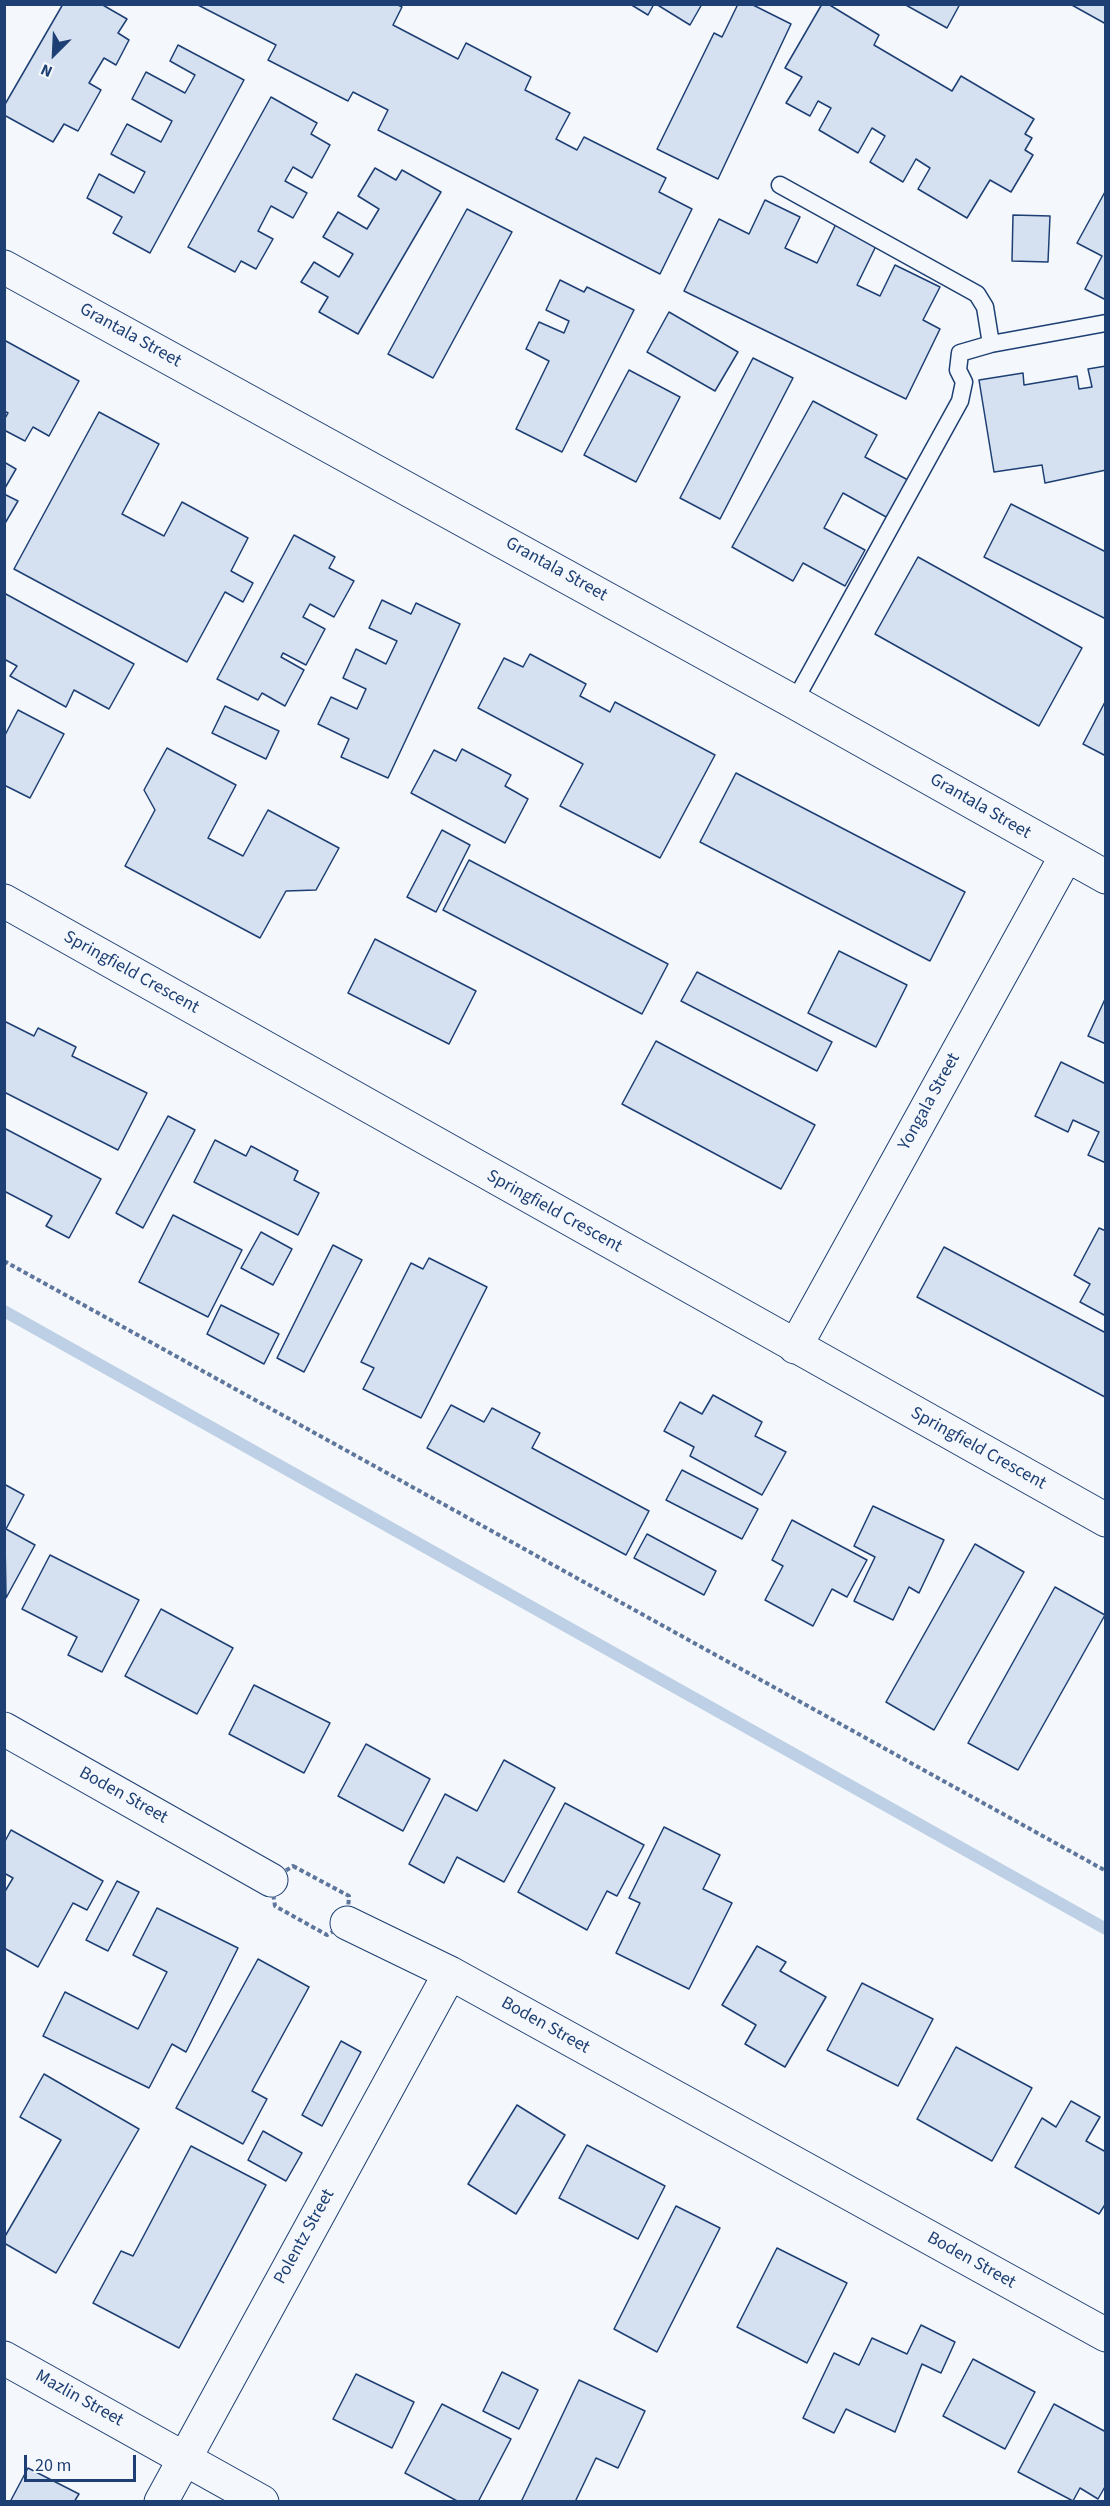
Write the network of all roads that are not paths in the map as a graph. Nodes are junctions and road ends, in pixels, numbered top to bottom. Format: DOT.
graph roads {
  1 [pos="780,185"];
  2 [pos="4,267"];
  3 [pos="1106,323"];
  4 [pos="991,344"];
  5 [pos="794,702"];
  6 [pos="1066,856"];
  7 [pos="1106,877"];
  8 [pos="4,902"];
  9 [pos="795,1347"];
  10 [pos="1106,1520"];
  11 [pos="4,1729"];
  12 [pos="271,1880"];
  13 [pos="347,1923"];
  14 [pos="450,1973"];
  15 [pos="1106,2335"];
  16 [pos="4,2358"];
  17 [pos="185,2458"];
  18 [pos="162,2502"];
  19 [pos="262,2502"];
  1 -- 4 [label="lane"];
  2 -- 5 [label="street, Grantala Street"];
  3 -- 4 [label="lane"];
  4 -- 5 [label="lane"];
  5 -- 6 [label="street, Grantala Street"];
  6 -- 7 [label="street, Grantala Street"];
  6 -- 9 [label="street, Yongala Street"];
  8 -- 9 [label="street, Springfield Crescent"];
  9 -- 10 [label="street, Springfield Crescent"];
  11 -- 12 [label="street, Boden Street"];
  13 -- 14 [label="street, Boden Street"];
  14 -- 15 [label="street, Boden Street"];
  14 -- 17 [label="street, Polentz Street"];
  16 -- 17 [label="street, Mazlin Street"];
  17 -- 18 [label="street, Polentz Street"];
  17 -- 19 [label="street, Mazlin Street"];
}
